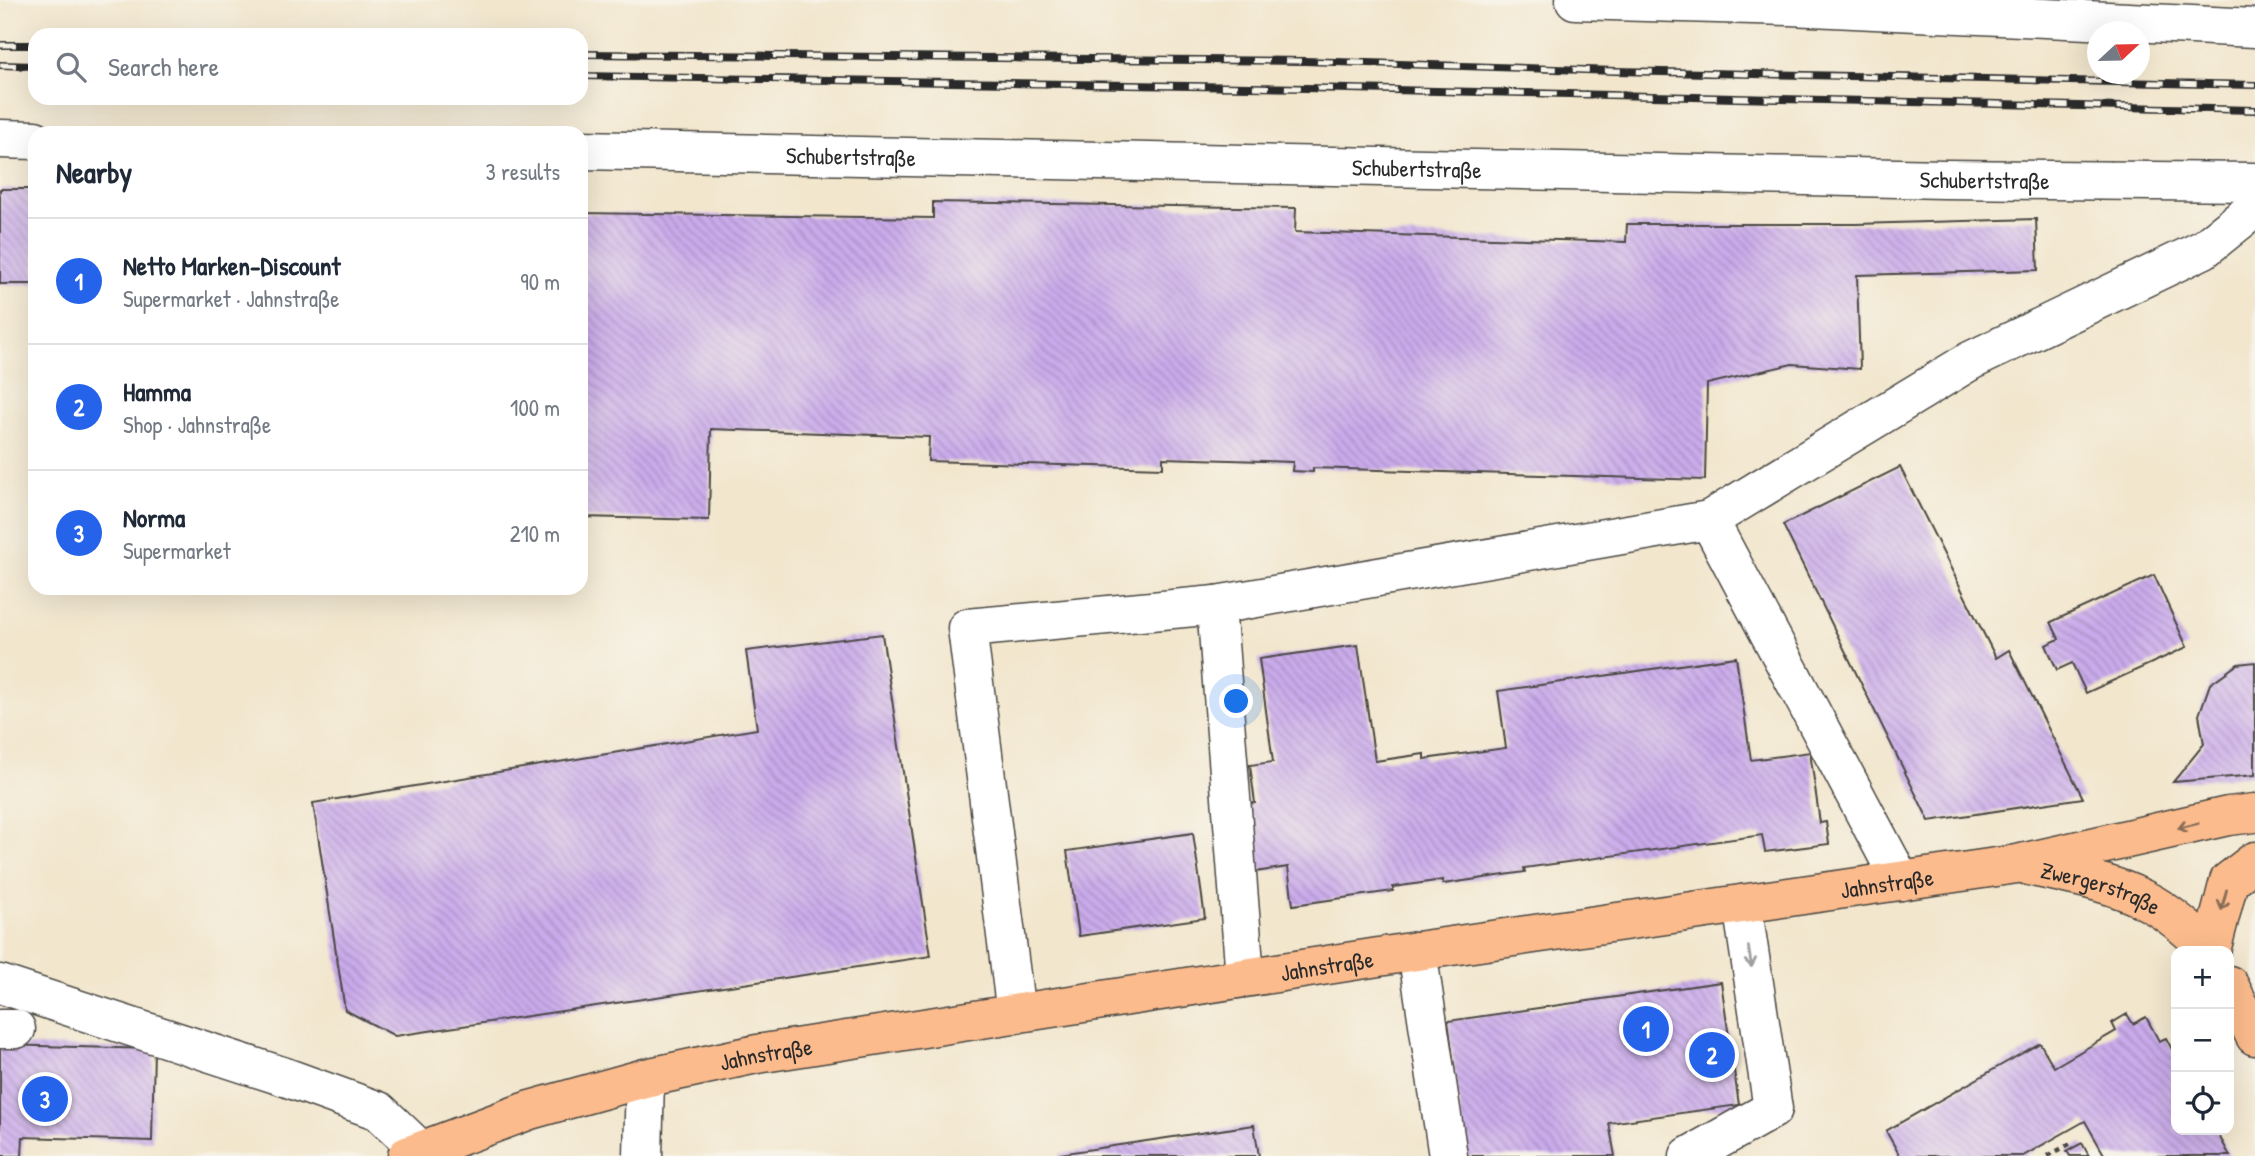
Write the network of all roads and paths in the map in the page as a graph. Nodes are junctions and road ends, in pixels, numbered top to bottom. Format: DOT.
graph roads {
  1 [pos="1575,0"];
  2 [pos="1588,0"];
  3 [pos="1789,3"];
  4 [pos="1914,6"];
  5 [pos="2109,10"];
  6 [pos="2255,28"];
  7 [pos="0,139"];
  8 [pos="28,140"];
  9 [pos="588,150"];
  10 [pos="2255,182"];
  11 [pos="2255,208"];
  12 [pos="1709,520"];
  13 [pos="1216,605"];
  14 [pos="2255,813"];
  15 [pos="2255,861"];
  16 [pos="2017,864"];
  17 [pos="1901,881"];
  18 [pos="1742,904"];
  19 [pos="2206,946"];
  20 [pos="2212,946"];
  21 [pos="1417,951"];
  22 [pos="1245,977"];
  23 [pos="0,984"];
  24 [pos="2234,995"];
  25 [pos="1016,1014"];
  26 [pos="2255,1036"];
  27 [pos="645,1078"];
  28 [pos="2073,1142"];
  29 [pos="414,1153"];
  30 [pos="643,1156"];
  31 [pos="1448,1156"];
  32 [pos="1689,1156"];
  33 [pos="2048,1156"];
  1 -- 2 [label="street"];
  2 -- 3 [label="street"];
  3 -- 4 [label="street"];
  4 -- 5 [label="street"];
  5 -- 6 [label="street"];
  7 -- 8 [label="street"];
  9 -- 10 [label="street, Schubertstraße"];
  11 -- 12 [label="street"];
  12 -- 13 [label="street"];
  12 -- 17 [label="street"];
  13 -- 22 [label="street"];
  13 -- 25 [label="street"];
  14 -- 16 [label="main road, Jahnstraße, one-way"];
  15 -- 20 [label="main road, one-way"];
  16 -- 17 [label="main road, Jahnstraße"];
  16 -- 19 [label="main road, Zwergerstraße"];
  17 -- 18 [label="main road, Jahnstraße"];
  18 -- 21 [label="main road, Jahnstraße"];
  18 -- 32 [label="street, one-way"];
  21 -- 22 [label="main road, Jahnstraße"];
  21 -- 31 [label="street"];
  22 -- 25 [label="main road, Jahnstraße"];
  23 -- 29 [label="street"];
  24 -- 26 [label="main road"];
  25 -- 27 [label="main road, Jahnstraße"];
  27 -- 29 [label="main road, Jahnstraße"];
  27 -- 30 [label="street"];
  28 -- 33 [label="path"];
}
